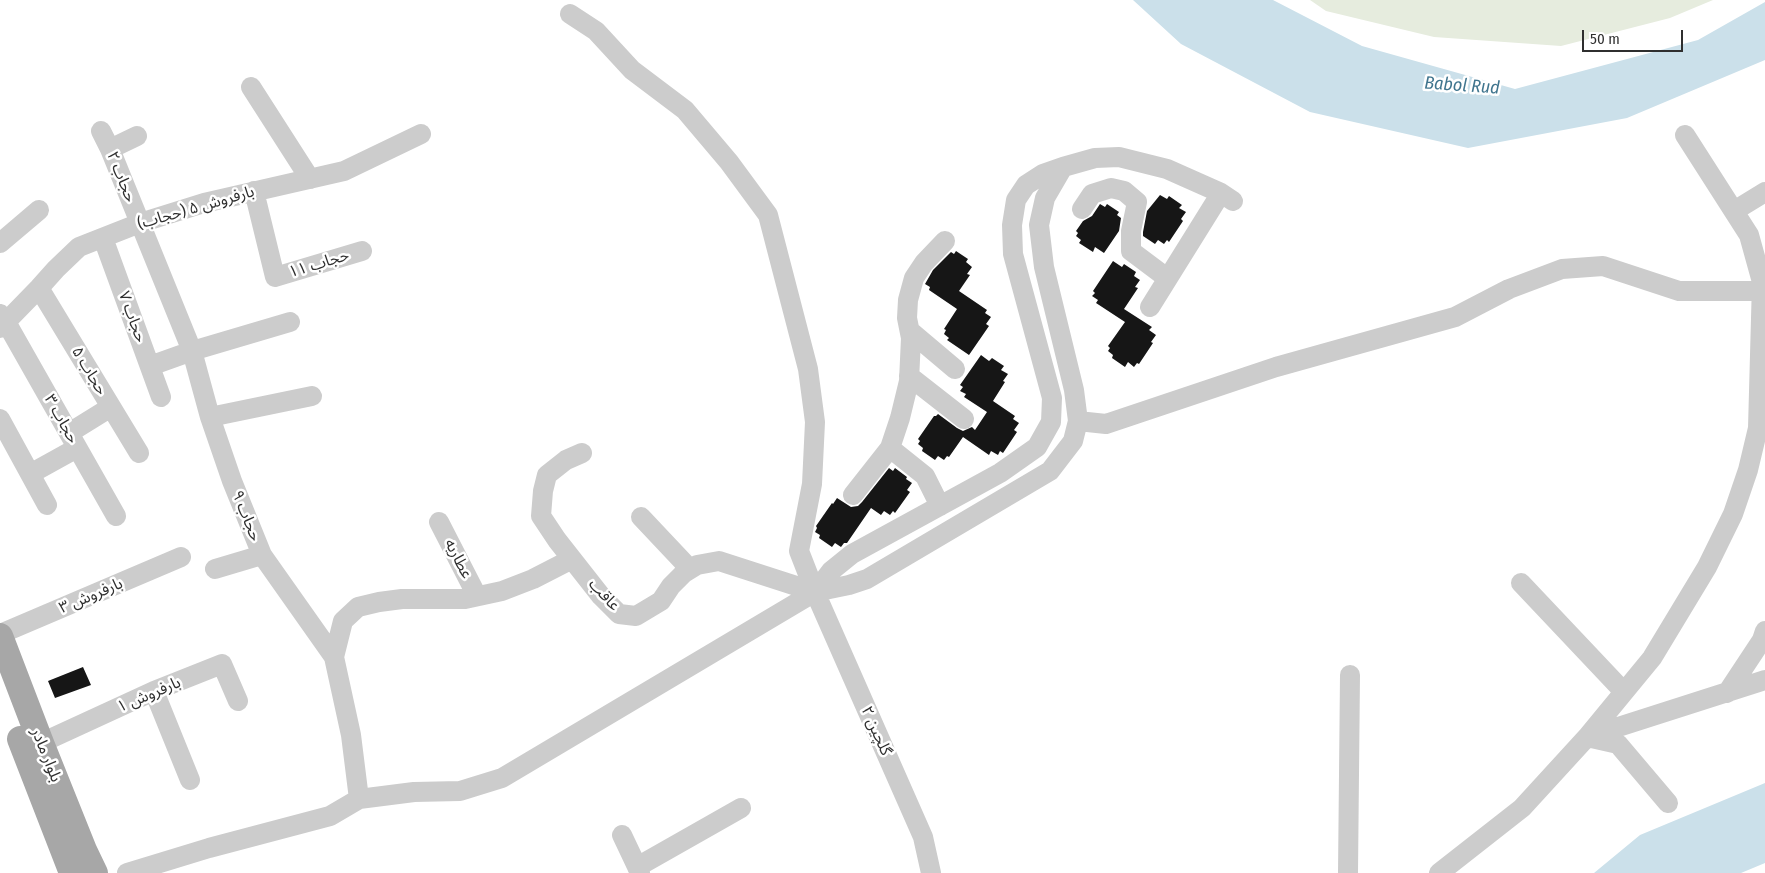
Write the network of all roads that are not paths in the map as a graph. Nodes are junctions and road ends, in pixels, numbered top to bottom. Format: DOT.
graph roads {
  1 [pos="570,14"];
  2 [pos="251,87"];
  3 [pos="101,131"];
  4 [pos="420,134"];
  5 [pos="1685,135"];
  6 [pos="137,136"];
  7 [pos="110,149"];
  8 [pos="1063,167"];
  9 [pos="310,179"];
  10 [pos="254,191"];
  11 [pos="1765,192"];
  12 [pos="1082,209"];
  13 [pos="39,210"];
  14 [pos="1734,211"];
  15 [pos="140,223"];
  16 [pos="103,238"];
  17 [pos="945,241"];
  18 [pos="0,243"];
  19 [pos="362,251"];
  20 [pos="1760,251"];
  21 [pos="1167,278"];
  22 [pos="39,288"];
  23 [pos="1762,291"];
  24 [pos="1150,307"];
  25 [pos="2,322"];
  26 [pos="290,322"];
  27 [pos="910,331"];
  28 [pos="192,351"];
  29 [pos="150,366"];
  30 [pos="956,369"];
  31 [pos="909,376"];
  32 [pos="312,396"];
  33 [pos="161,397"];
  34 [pos="111,407"];
  35 [pos="210,416"];
  36 [pos="0,419"];
  37 [pos="964,419"];
  38 [pos="1078,421"];
  39 [pos="73,441"];
  40 [pos="890,448"];
  41 [pos="582,452"];
  42 [pos="139,453"];
  43 [pos="1000,473"];
  44 [pos="30,474"];
  45 [pos="853,495"];
  46 [pos="1009,495"];
  47 [pos="47,505"];
  48 [pos="940,506"];
  49 [pos="116,516"];
  50 [pos="641,517"];
  51 [pos="439,522"];
  52 [pos="262,555"];
  53 [pos="181,557"];
  54 [pos="572,559"];
  55 [pos="216,568"];
  56 [pos="690,569"];
  57 [pos="1521,583"];
  58 [pos="815,592"];
  59 [pos="478,596"];
  60 [pos="1765,631"];
  61 [pos="0,635"];
  62 [pos="334,657"];
  63 [pos="1350,675"];
  64 [pos="1765,680"];
  65 [pos="0,687"];
  66 [pos="154,691"];
  67 [pos="1624,692"];
  68 [pos="1727,692"];
  69 [pos="238,701"];
  70 [pos="1587,737"];
  71 [pos="41,743"];
  72 [pos="190,780"];
  73 [pos="359,799"];
  74 [pos="1668,803"];
  75 [pos="741,808"];
  76 [pos="622,835"];
  77 [pos="639,870"];
  78 [pos="72,873"];
  79 [pos="95,873"];
  80 [pos="127,873"];
  81 [pos="931,873"];
  82 [pos="1348,873"];
  83 [pos="1439,873"];
  1 -- 58 [label="street, گلچین ۲"];
  2 -- 9 [label="street"];
  3 -- 7 [label="street, حجاب ۲"];
  4 -- 9 [label="street, بارفروش ۵ (حجاب)"];
  5 -- 14 [label="street"];
  6 -- 7 [label="street"];
  7 -- 15 [label="street, حجاب ۲"];
  8 -- 21 [label="street"];
  8 -- 38 [label="street"];
  8 -- 43 [label="street"];
  9 -- 10 [label="street, بارفروش ۵ (حجاب)"];
  10 -- 15 [label="street, بارفروش ۵ (حجاب)"];
  10 -- 19 [label="street, حجاب ۱۱"];
  11 -- 14 [label="street"];
  12 -- 21 [label="street"];
  13 -- 18 [label="street"];
  14 -- 20 [label="street"];
  15 -- 16 [label="street, بارفروش ۵ (حجاب)"];
  15 -- 28 [label="street, حجاب ۹"];
  16 -- 22 [label="street, بارفروش ۵ (حجاب)"];
  16 -- 29 [label="street, حجاب ۷"];
  17 -- 27 [label="street"];
  20 -- 23 [label="street"];
  21 -- 24 [label="street"];
  22 -- 25 [label="street, بارفروش ۵ (حجاب)"];
  22 -- 34 [label="street, حجاب ۵"];
  23 -- 38 [label="street"];
  23 -- 67 [label="street"];
  25 -- 39 [label="street, حجاب ۳"];
  26 -- 28 [label="street"];
  27 -- 30 [label="street"];
  27 -- 31 [label="street"];
  28 -- 29 [label="street"];
  28 -- 35 [label="street, حجاب ۹"];
  29 -- 33 [label="street, حجاب ۷"];
  31 -- 37 [label="street"];
  31 -- 40 [label="street"];
  32 -- 35 [label="street"];
  34 -- 39 [label="street"];
  34 -- 42 [label="street, حجاب ۵"];
  35 -- 52 [label="street, حجاب ۹"];
  36 -- 44 [label="street"];
  38 -- 46 [label="street"];
  39 -- 44 [label="street"];
  39 -- 49 [label="street, حجاب ۳"];
  40 -- 45 [label="street"];
  40 -- 48 [label="street"];
  41 -- 54 [label="street, عاقب"];
  43 -- 46 [label="street"];
  43 -- 48 [label="street"];
  44 -- 47 [label="street"];
  46 -- 58 [label="street"];
  48 -- 58 [label="street"];
  50 -- 56 [label="street"];
  51 -- 59 [label="street, عطاریه"];
  52 -- 55 [label="street"];
  52 -- 62 [label="street, حجاب ۹"];
  53 -- 61 [label="street, بارفروش ۳"];
  54 -- 56 [label="street, عاقب"];
  54 -- 59 [label="street"];
  56 -- 58 [label="street, عاقب"];
  57 -- 67 [label="street"];
  58 -- 73 [label="street"];
  58 -- 81 [label="street, گلچین ۲"];
  59 -- 62 [label="street"];
  60 -- 68 [label="street"];
  61 -- 71 [label="main road, بلوار مادر"];
  62 -- 73 [label="street, حجاب ۹"];
  63 -- 82 [label="street"];
  64 -- 68 [label="street"];
  65 -- 78 [label="main road, بلوار مادر"];
  66 -- 69 [label="street, بارفروش ۱"];
  66 -- 71 [label="street, بارفروش ۱"];
  66 -- 72 [label="street"];
  67 -- 70 [label="street"];
  68 -- 70 [label="street"];
  70 -- 74 [label="street"];
  70 -- 83 [label="street"];
  71 -- 79 [label="main road, بلوار مادر"];
  73 -- 80 [label="street"];
  75 -- 77 [label="street"];
  76 -- 77 [label="street"];
}
